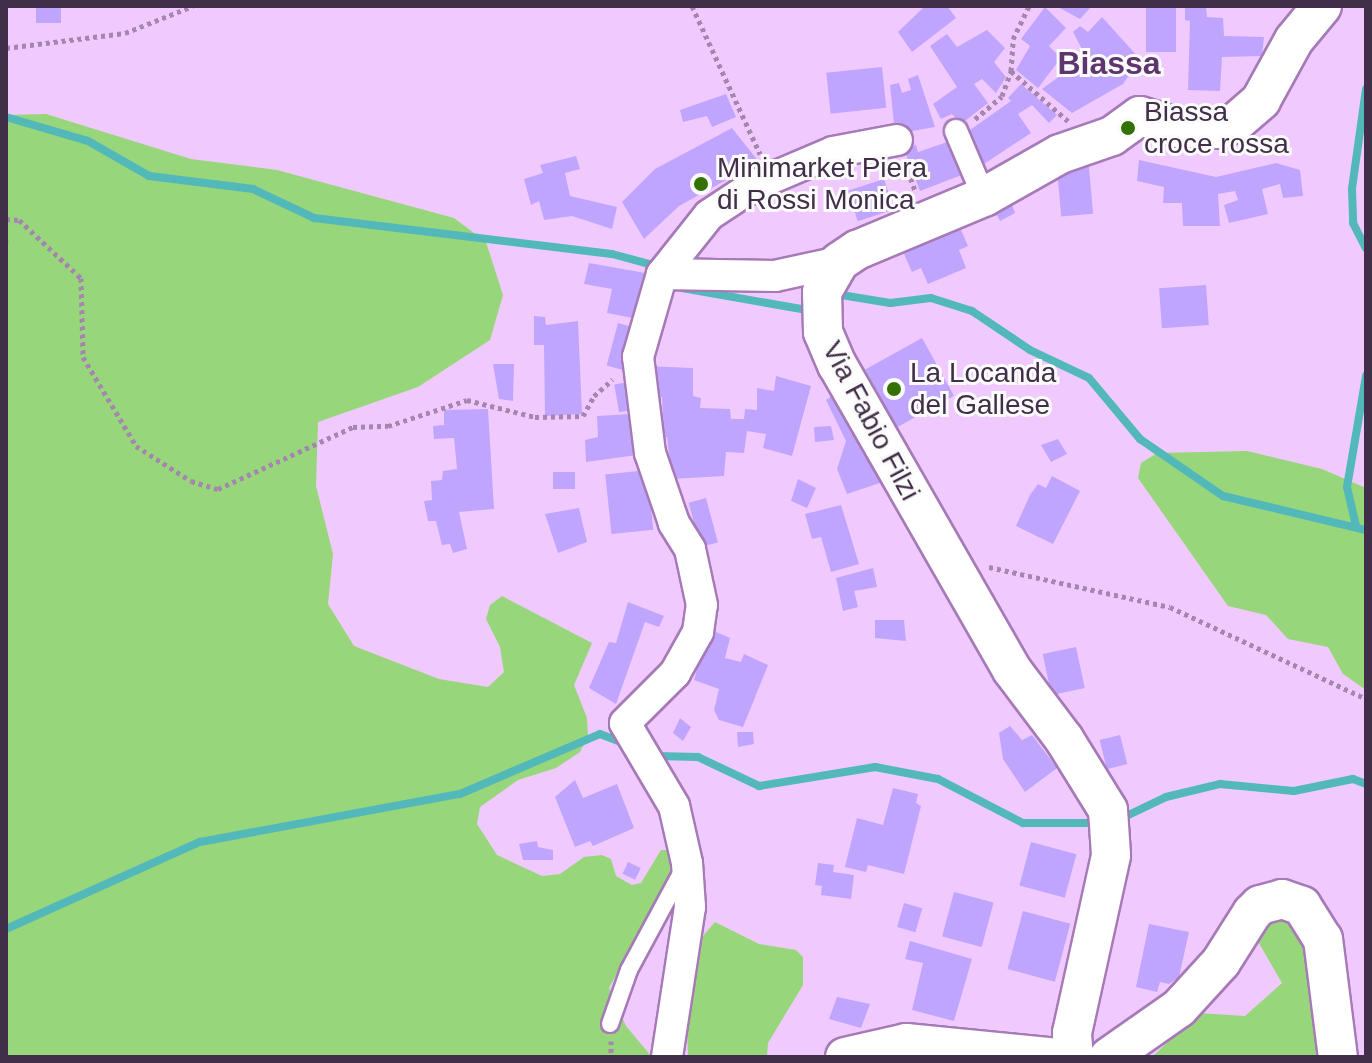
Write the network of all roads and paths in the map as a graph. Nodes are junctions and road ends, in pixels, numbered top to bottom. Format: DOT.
graph roads {
  1 [pos="193,6"];
  2 [pos="692,6"];
  3 [pos="1029,6"];
  4 [pos="1322,6"];
  5 [pos="6,48"];
  6 [pos="1011,71"];
  7 [pos="956,131"];
  8 [pos="897,140"];
  9 [pos="1060,154"];
  10 [pos="771,178"];
  11 [pos="984,197"];
  12 [pos="6,219"];
  13 [pos="925,220"];
  14 [pos="839,262"];
  15 [pos="662,274"];
  16 [pos="638,374"];
  17 [pos="945,557"];
  18 [pos="1366,699"];
  19 [pos="687,863"];
  20 [pos="610,1024"];
  21 [pos="667,1057"];
  22 [pos="845,1057"];
  23 [pos="1050,1057"];
  24 [pos="1074,1057"];
  25 [pos="1109,1057"];
  26 [pos="1338,1057"];
  1 -- 5 [label="path"];
  2 -- 10 [label="path"];
  3 -- 6 [label="path"];
  4 -- 9 [label="street"];
  6 -- 7 [label="path"];
  6 -- 9 [label="path"];
  7 -- 11 [label="street"];
  8 -- 10 [label="street"];
  8 -- 13 [label="path"];
  9 -- 11 [label="street"];
  10 -- 15 [label="street"];
  11 -- 13 [label="street"];
  12 -- 16 [label="path"];
  13 -- 14 [label="street"];
  14 -- 15 [label="street"];
  14 -- 17 [label="street, Via Fabio Filzi"];
  15 -- 16 [label="street"];
  16 -- 19 [label="street"];
  17 -- 18 [label="path"];
  17 -- 24 [label="street, Via Fabio Filzi"];
  19 -- 20 [label="lane"];
  19 -- 21 [label="street"];
  22 -- 23 [label="street"];
  25 -- 26 [label="street"];
}
